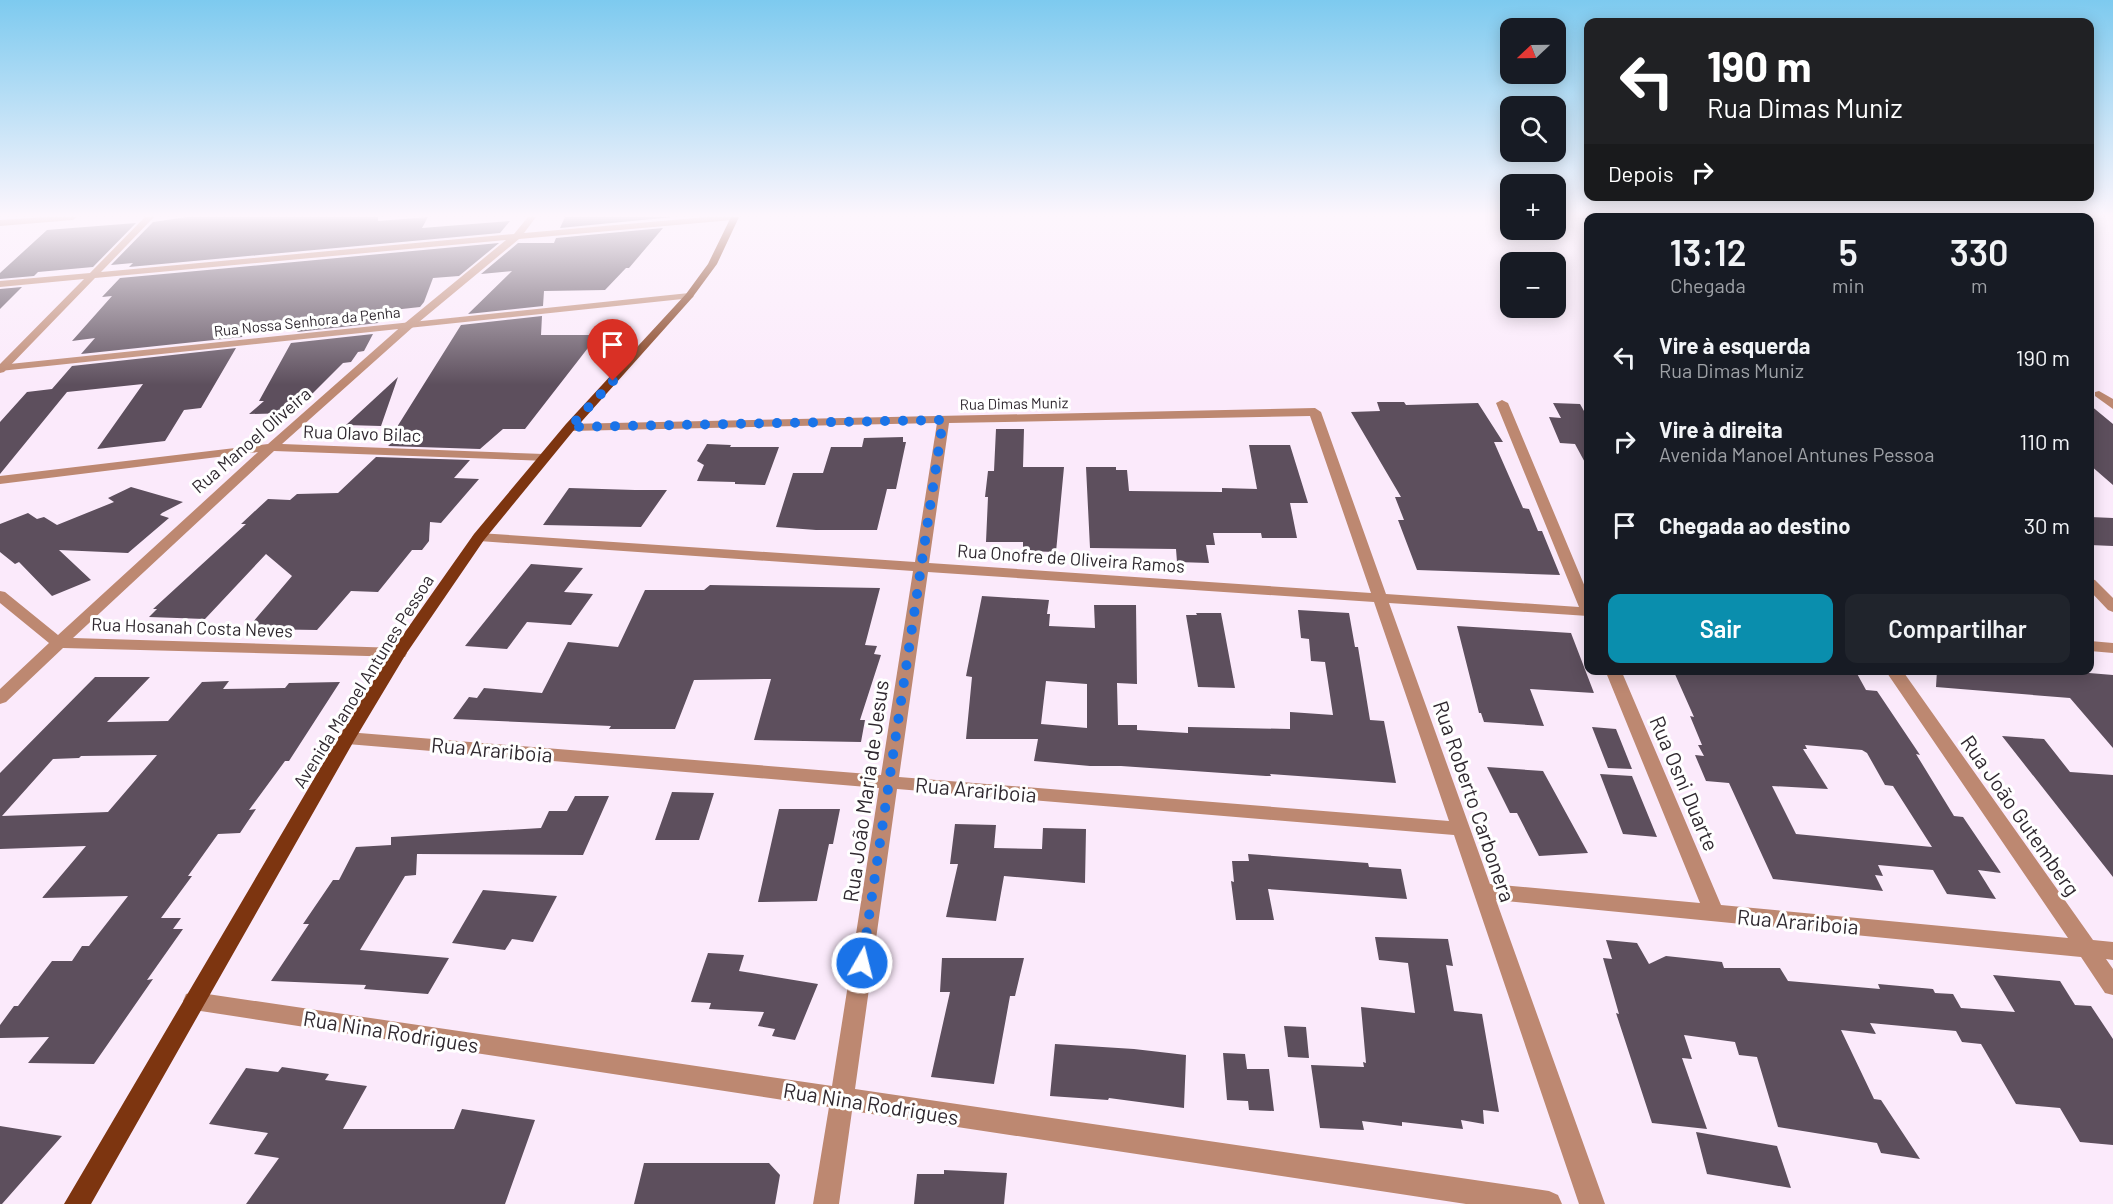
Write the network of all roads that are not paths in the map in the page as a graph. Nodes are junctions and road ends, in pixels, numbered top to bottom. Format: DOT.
graph roads {
  1 [pos="113,273"];
  2 [pos="472,273"];
  3 [pos="705,273"];
  4 [pos="93,275"];
  5 [pos="0,284"];
  6 [pos="689,296"];
  7 [pos="409,326"];
  8 [pos="1,369"];
  9 [pos="2099,394"];
  10 [pos="1502,403"];
  11 [pos="2113,405"];
  12 [pos="1315,412"];
  13 [pos="943,420"];
  14 [pos="570,427"];
  15 [pos="271,447"];
  16 [pos="544,458"];
  17 [pos="0,480"];
  18 [pos="479,537"];
  19 [pos="920,567"];
  20 [pos="2094,587"];
  21 [pos="0,595"];
  22 [pos="1380,598"];
  23 [pos="1584,602"];
  24 [pos="2113,607"];
  25 [pos="1584,612"];
  26 [pos="58,643"];
  27 [pos="2094,646"];
  28 [pos="2113,648"];
  29 [pos="399,653"];
  30 [pos="1615,675"];
  31 [pos="1896,675"];
  32 [pos="0,698"];
  33 [pos="347,738"];
  34 [pos="889,782"];
  35 [pos="1461,829"];
  36 [pos="1483,891"];
  37 [pos="1714,913"];
  38 [pos="2087,948"];
  39 [pos="2113,951"];
  40 [pos="2113,986"];
  41 [pos="194,1001"];
  42 [pos="842,1098"];
  43 [pos="77,1204"];
  44 [pos="826,1204"];
  45 [pos="1549,1204"];
  46 [pos="1592,1204"];
  1 -- 4 [label="street"];
  2 -- 7 [label="street, Rua Manoel Oliveira"];
  3 -- 6 [label="main road, Avenida Manoel Antunes Pessoa"];
  4 -- 5 [label="street"];
  4 -- 8 [label="street"];
  6 -- 7 [label="street, Rua Nossa Senhora da Penha"];
  6 -- 14 [label="main road, Avenida Manoel Antunes Pessoa"];
  7 -- 8 [label="street, Rua Nossa Senhora da Penha"];
  7 -- 15 [label="street, Rua Manoel Oliveira"];
  9 -- 11 [label="street"];
  10 -- 23 [label="street"];
  12 -- 13 [label="street, Rua Dimas Muniz"];
  12 -- 22 [label="street, Rua Roberto Carbonera"];
  13 -- 14 [label="street, Rua Dimas Muniz"];
  13 -- 19 [label="street, Rua João Maria de Jesus"];
  14 -- 16 [label="main road, Avenida Manoel Antunes Pessoa"];
  15 -- 16 [label="street, Rua Olavo Bilac"];
  15 -- 17 [label="street, Rua Olavo Bilac"];
  15 -- 26 [label="street, Rua Manoel Oliveira"];
  16 -- 18 [label="main road, Avenida Manoel Antunes Pessoa"];
  18 -- 19 [label="street, Rua Onofre de Oliveira Ramos"];
  18 -- 29 [label="main road, Avenida Manoel Antunes Pessoa"];
  19 -- 22 [label="street, Rua Onofre de Oliveira Ramos"];
  19 -- 34 [label="street, Rua João Maria de Jesus"];
  20 -- 24 [label="street"];
  21 -- 26 [label="street"];
  22 -- 25 [label="street, Rua Onofre de Oliveira Ramos"];
  22 -- 35 [label="street, Rua Roberto Carbonera"];
  26 -- 29 [label="street, Rua Hosanah Costa Neves"];
  26 -- 32 [label="street, Rua Manoel Oliveira"];
  27 -- 28 [label="street"];
  29 -- 33 [label="main road, Avenida Manoel Antunes Pessoa"];
  30 -- 37 [label="street, Rua Osni Duarte"];
  31 -- 38 [label="street, Rua João Gutemberg"];
  33 -- 34 [label="street, Rua Arariboia"];
  33 -- 41 [label="main road, Avenida Manoel Antunes Pessoa"];
  34 -- 35 [label="street, Rua Arariboia"];
  34 -- 42 [label="street, Rua João Maria de Jesus"];
  35 -- 36 [label="street, Rua Roberto Carbonera"];
  36 -- 37 [label="street, Rua Arariboia"];
  36 -- 46 [label="street, Rua Roberto Carbonera"];
  37 -- 38 [label="street, Rua Arariboia"];
  38 -- 39 [label="street, Rua Arariboia"];
  38 -- 40 [label="street, Rua João Gutemberg"];
  41 -- 42 [label="street, Rua Nina Rodrigues"];
  41 -- 43 [label="main road, Avenida Manoel Antunes Pessoa"];
  42 -- 44 [label="street, Rua João Maria de Jesus"];
  42 -- 45 [label="street, Rua Nina Rodrigues"];
}
